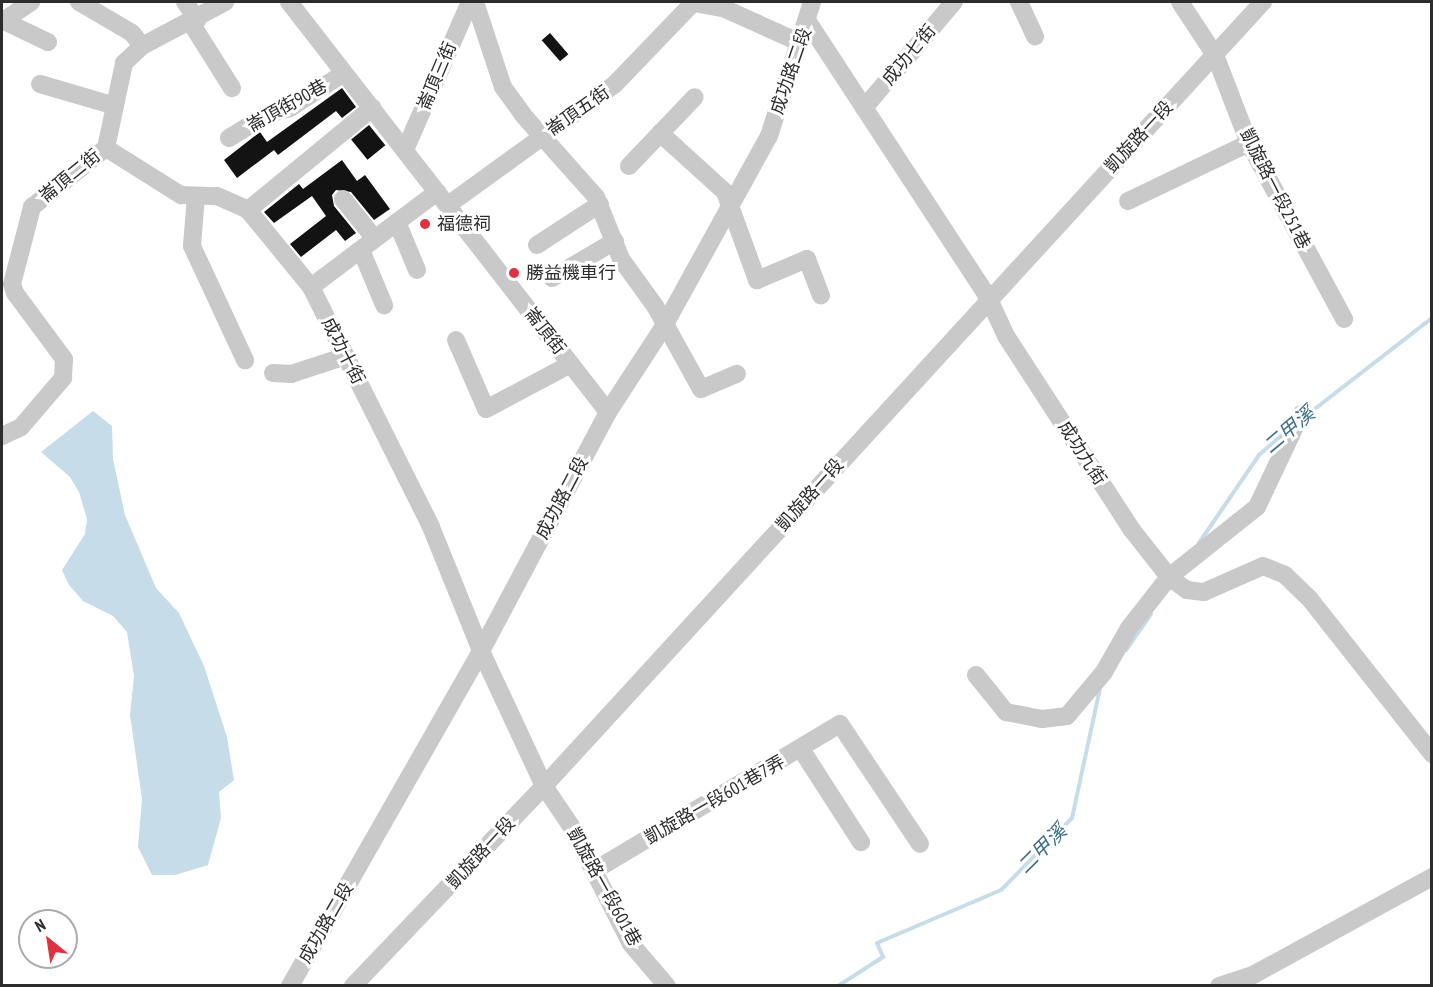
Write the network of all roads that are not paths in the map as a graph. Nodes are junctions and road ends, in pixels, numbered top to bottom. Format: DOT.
graph roads {
  1 [pos="31,2"];
  2 [pos="79,2"];
  3 [pos="185,2"];
  4 [pos="225,2"];
  5 [pos="289,2"];
  6 [pos="472,2"];
  7 [pos="694,2"];
  8 [pos="812,2"];
  9 [pos="954,2"];
  10 [pos="1019,2"];
  11 [pos="1180,2"];
  12 [pos="1263,2"];
  13 [pos="2,21"];
  14 [pos="194,21"];
  15 [pos="808,21"];
  16 [pos="1035,37"];
  17 [pos="48,42"];
  18 [pos="801,43"];
  19 [pos="142,46"];
  20 [pos="1215,55"];
  21 [pos="344,73"];
  22 [pos="40,84"];
  23 [pos="232,88"];
  24 [pos="695,97"];
  25 [pos="115,106"];
  26 [pos="372,108"];
  27 [pos="864,108"];
  28 [pos="660,133"];
  29 [pos="543,135"];
  30 [pos="229,138"];
  31 [pos="1249,143"];
  32 [pos="105,148"];
  33 [pos="405,150"];
  34 [pos="629,166"];
  35 [pos="196,196"];
  36 [pos="343,199"];
  37 [pos="442,199"];
  38 [pos="1128,201"];
  39 [pos="600,204"];
  40 [pos="729,206"];
  41 [pos="248,210"];
  42 [pos="397,222"];
  43 [pos="615,241"];
  44 [pos="368,244"];
  45 [pos="537,245"];
  46 [pos="417,270"];
  47 [pos="552,278"];
  48 [pos="311,287"];
  49 [pos="821,295"];
  50 [pos="989,299"];
  51 [pos="384,305"];
  52 [pos="1344,319"];
  53 [pos="664,326"];
  54 [pos="456,340"];
  55 [pos="346,356"];
  56 [pos="245,360"];
  57 [pos="571,364"];
  58 [pos="273,373"];
  59 [pos="737,374"];
  60 [pos="608,411"];
  61 [pos="1300,414"];
  62 [pos="2,436"];
  63 [pos="1168,577"];
  64 [pos="481,651"];
  65 [pos="976,675"];
  66 [pos="801,749"];
  67 [pos="1431,754"];
  68 [pos="544,786"];
  69 [pos="861,842"];
  70 [pos="920,844"];
  71 [pos="595,870"];
  72 [pos="1431,877"];
  73 [pos="290,986"];
  74 [pos="354,986"];
  75 [pos="667,986"];
  76 [pos="1220,986"];
  1 -- 13 [label="street"];
  2 -- 19 [label="street"];
  3 -- 14 [label="street"];
  4 -- 14 [label="street, 崙頂二街"];
  5 -- 21 [label="street, 崙頂街"];
  6 -- 29 [label="street"];
  6 -- 33 [label="street, 崙頂三街"];
  7 -- 18 [label="street"];
  7 -- 29 [label="street, 崙頂五街"];
  8 -- 15 [label="street, 成功路二段"];
  9 -- 27 [label="street, 成功七街"];
  10 -- 16 [label="street"];
  11 -- 20 [label="street, 凱旋路一段251巷"];
  12 -- 20 [label="street, 凱旋路一段"];
  13 -- 17 [label="street"];
  14 -- 19 [label="street, 崙頂二街"];
  14 -- 23 [label="street"];
  15 -- 18 [label="street, 成功路二段"];
  15 -- 27 [label="street, 成功九街"];
  18 -- 40 [label="street, 成功路二段"];
  19 -- 25 [label="street, 崙頂二街"];
  20 -- 31 [label="street, 凱旋路一段251巷"];
  20 -- 50 [label="street, 凱旋路一段"];
  21 -- 26 [label="street, 崙頂街"];
  21 -- 30 [label="street, 崙頂街90巷"];
  22 -- 25 [label="street"];
  24 -- 28 [label="street"];
  25 -- 32 [label="street, 崙頂二街"];
  26 -- 33 [label="street, 崙頂街"];
  26 -- 41 [label="street"];
  27 -- 50 [label="street, 成功九街"];
  28 -- 34 [label="street"];
  28 -- 40 [label="street"];
  29 -- 37 [label="street, 崙頂五街"];
  29 -- 39 [label="street"];
  31 -- 38 [label="street"];
  31 -- 52 [label="street, 凱旋路一段251巷"];
  32 -- 35 [label="street, 成功十街"];
  32 -- 62 [label="street, 崙頂二街"];
  33 -- 37 [label="street, 崙頂街"];
  35 -- 41 [label="street, 成功十街"];
  35 -- 56 [label="street"];
  36 -- 44 [label="street"];
  37 -- 42 [label="street, 崙頂五街"];
  37 -- 57 [label="street, 崙頂街"];
  39 -- 43 [label="street"];
  39 -- 45 [label="street"];
  40 -- 49 [label="street"];
  40 -- 53 [label="street, 成功路二段"];
  41 -- 48 [label="street, 成功十街"];
  42 -- 44 [label="street, 崙頂五街"];
  42 -- 46 [label="street"];
  43 -- 47 [label="street"];
  43 -- 53 [label="street"];
  44 -- 48 [label="street, 崙頂五街"];
  44 -- 51 [label="street"];
  48 -- 55 [label="street, 成功十街"];
  50 -- 63 [label="street, 成功九街"];
  50 -- 68 [label="street, 凱旋路一段"];
  53 -- 59 [label="street"];
  53 -- 60 [label="street, 成功路二段"];
  54 -- 57 [label="street"];
  55 -- 58 [label="street"];
  55 -- 64 [label="street, 成功十街"];
  57 -- 60 [label="street, 崙頂街"];
  60 -- 64 [label="street, 成功路二段"];
  61 -- 63 [label="street"];
  63 -- 65 [label="street"];
  63 -- 67 [label="street, 成功九街"];
  64 -- 68 [label="street, 成功十街"];
  64 -- 73 [label="street, 成功路二段"];
  66 -- 69 [label="street, 凱旋路一段601巷7弄"];
  66 -- 70 [label="street"];
  66 -- 71 [label="street, 凱旋路一段601巷7弄"];
  68 -- 71 [label="street, 凱旋路一段601巷"];
  68 -- 74 [label="street, 凱旋路一段"];
  71 -- 75 [label="street, 凱旋路一段601巷"];
  72 -- 76 [label="street"];
}
